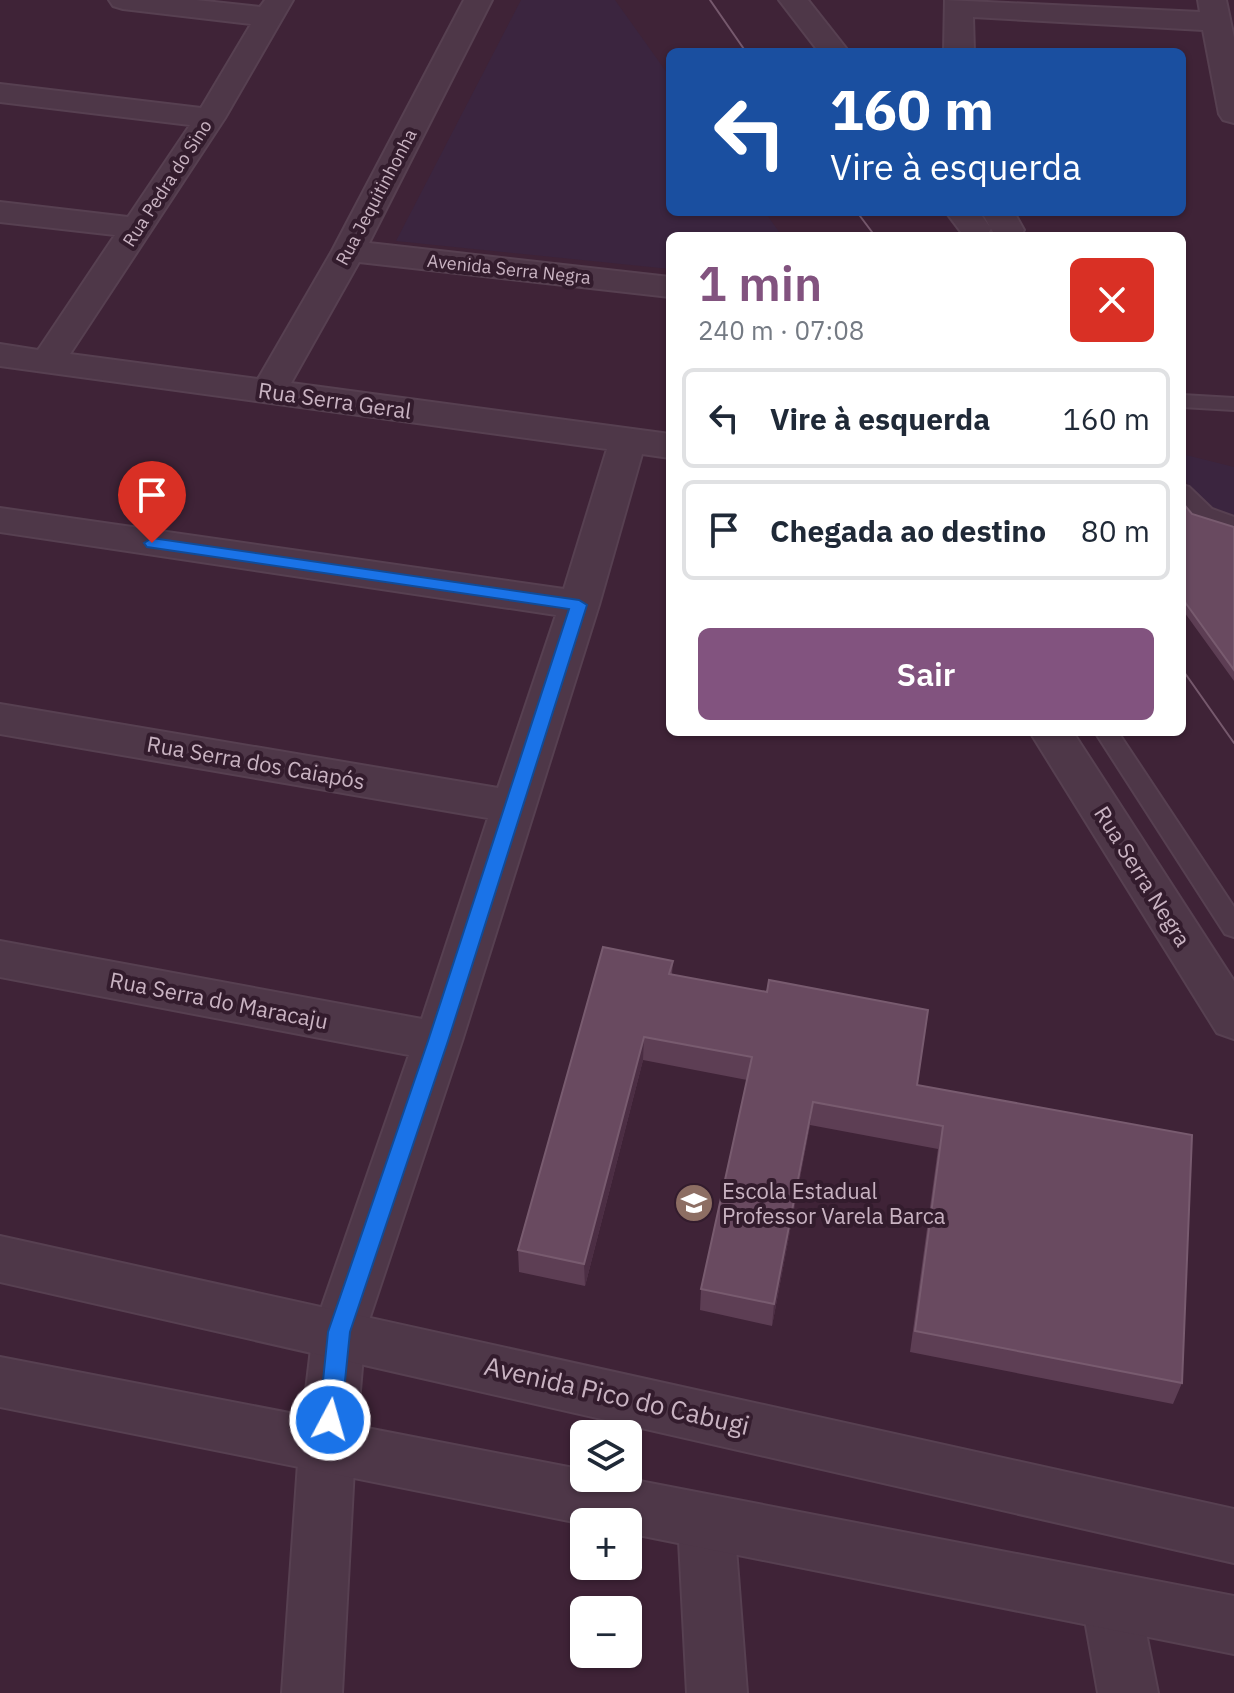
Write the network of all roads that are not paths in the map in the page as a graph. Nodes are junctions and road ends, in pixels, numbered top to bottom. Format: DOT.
graph roads {
  1 [pos="123,0"];
  2 [pos="478,0"];
  3 [pos="793,0"];
  4 [pos="959,4"];
  5 [pos="274,8"];
  6 [pos="1214,11"];
  7 [pos="831,48"];
  8 [pos="959,48"];
  9 [pos="1231,80"];
  10 [pos="0,93"];
  11 [pos="1234,114"];
  12 [pos="210,118"];
  13 [pos="0,212"];
  14 [pos="137,228"];
  15 [pos="349,251"];
  16 [pos="666,287"];
  17 [pos="0,355"];
  18 [pos="48,361"];
  19 [pos="269,390"];
  20 [pos="1186,401"];
  21 [pos="1234,404"];
  22 [pos="649,443"];
  23 [pos="1186,496"];
  24 [pos="0,520"];
  25 [pos="1234,525"];
  26 [pos="579,605"];
  27 [pos="0,719"];
  28 [pos="1054,736"];
  29 [pos="1109,736"];
  30 [pos="512,806"];
  31 [pos="1234,927"];
  32 [pos="0,959"];
  33 [pos="1234,1020"];
  34 [pos="438,1041"];
  35 [pos="0,1259"];
  36 [pos="339,1332"];
  37 [pos="0,1382"];
  38 [pos="327,1449"];
  39 [pos="706,1522"];
  40 [pos="1234,1536"];
  41 [pos="1111,1603"];
  42 [pos="1234,1625"];
  43 [pos="312,1693"];
  44 [pos="717,1693"];
  45 [pos="1128,1693"];
  1 -- 5 [label="street"];
  2 -- 15 [label="street, Rua Jequitinhonha"];
  3 -- 7 [label="street"];
  4 -- 6 [label="street"];
  4 -- 8 [label="street"];
  5 -- 12 [label="street, Rua Pedra do Sino"];
  6 -- 9 [label="street"];
  9 -- 11 [label="street"];
  10 -- 12 [label="street"];
  12 -- 14 [label="street, Rua Pedra do Sino"];
  13 -- 14 [label="street"];
  14 -- 18 [label="street, Rua Pedra do Sino"];
  15 -- 16 [label="street, Avenida Serra Negra"];
  15 -- 19 [label="street, Rua Jequitinhonha"];
  17 -- 18 [label="street, Rua Serra Geral"];
  18 -- 19 [label="street, Rua Serra Geral"];
  19 -- 22 [label="street, Rua Serra Geral"];
  20 -- 21 [label="lane"];
  22 -- 26 [label="street"];
  23 -- 25 [label="lane"];
  24 -- 26 [label="street"];
  26 -- 30 [label="street"];
  27 -- 30 [label="street, Rua Serra dos Caiapós"];
  28 -- 33 [label="street, Rua Serra Negra"];
  29 -- 31 [label="lane"];
  30 -- 34 [label="street"];
  32 -- 34 [label="street, Rua Serra do Maracaju"];
  34 -- 36 [label="street"];
  35 -- 36 [label="street, Avenida Pico do Cabugi"];
  36 -- 38 [label="street"];
  36 -- 40 [label="street, Avenida Pico do Cabugi"];
  37 -- 38 [label="street"];
  38 -- 39 [label="street"];
  38 -- 43 [label="street"];
  39 -- 41 [label="street"];
  39 -- 44 [label="street"];
  41 -- 42 [label="street"];
  41 -- 45 [label="street"];
}
